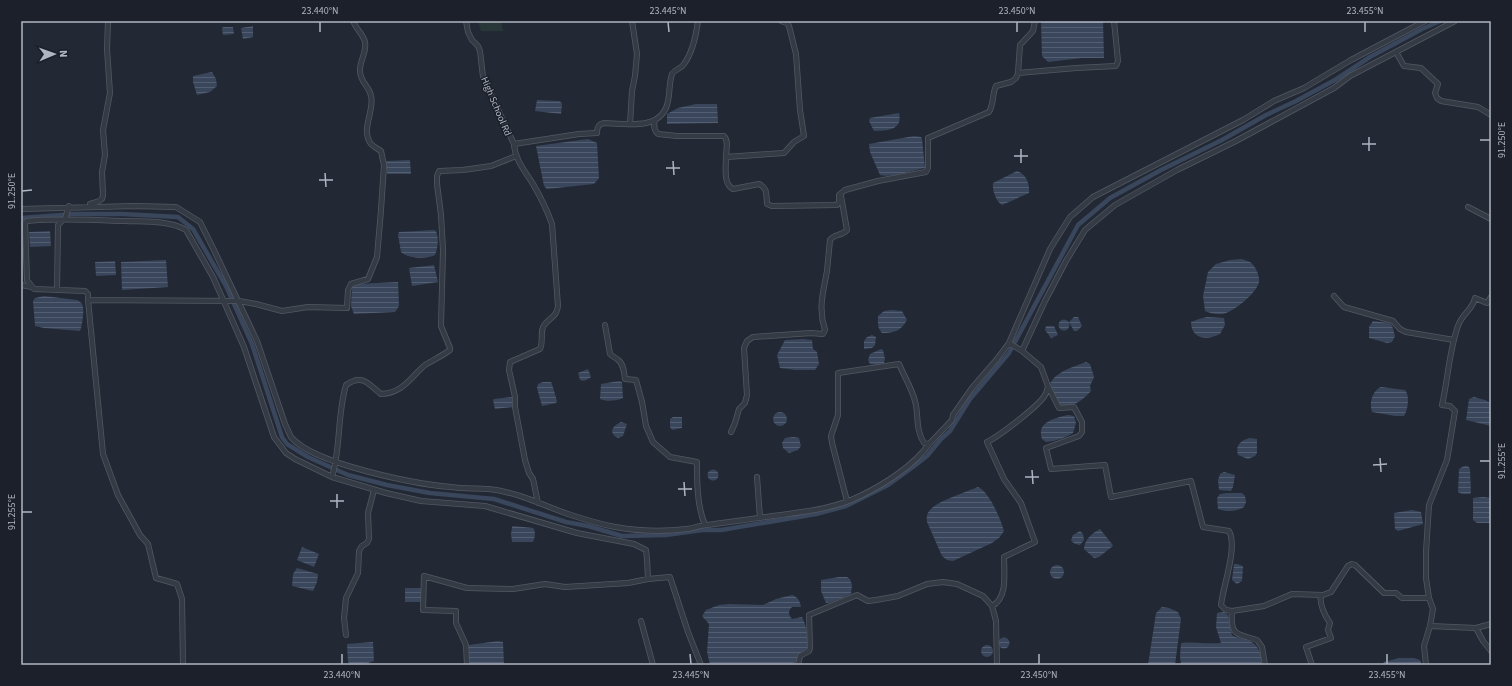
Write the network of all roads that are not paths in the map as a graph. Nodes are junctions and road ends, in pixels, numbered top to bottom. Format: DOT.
graph roads {
  1 [pos="108,21"];
  2 [pos="353,21"];
  3 [pos="466,21"];
  4 [pos="632,21"];
  5 [pos="698,21"];
  6 [pos="781,21"];
  7 [pos="1035,21"];
  8 [pos="1114,21"];
  9 [pos="1425,21"];
  10 [pos="1456,21"];
  11 [pos="1396,52"];
  12 [pos="1018,73"];
  13 [pos="1491,115"];
  14 [pos="655,120"];
  15 [pos="630,124"];
  16 [pos="514,144"];
  17 [pos="516,156"];
  18 [pos="726,157"];
  19 [pos="841,193"];
  20 [pos="1468,207"];
  21 [pos="21,209"];
  22 [pos="68,209"];
  23 [pos="64,219"];
  24 [pos="1491,219"];
  25 [pos="21,285"];
  26 [pos="32,287"];
  27 [pos="57,290"];
  28 [pos="1334,296"];
  29 [pos="1491,297"];
  30 [pos="88,300"];
  31 [pos="224,301"];
  32 [pos="239,301"];
  33 [pos="605,325"];
  34 [pos="1454,340"];
  35 [pos="1009,343"];
  36 [pos="1022,351"];
  37 [pos="1048,386"];
  38 [pos="731,432"];
  39 [pos="929,444"];
  40 [pos="336,462"];
  41 [pos="332,476"];
  42 [pos="756,477"];
  43 [pos="374,490"];
  44 [pos="847,500"];
  45 [pos="538,503"];
  46 [pos="760,518"];
  47 [pos="705,525"];
  48 [pos="648,579"];
  49 [pos="1322,595"];
  50 [pos="1429,598"];
  51 [pos="992,606"];
  52 [pos="1232,611"];
  53 [pos="641,621"];
  54 [pos="1491,624"];
  55 [pos="1430,626"];
  56 [pos="1476,628"];
  57 [pos="346,635"];
  58 [pos="1491,652"];
  59 [pos="183,665"];
  60 [pos="467,665"];
  61 [pos="652,665"];
  62 [pos="701,665"];
  63 [pos="798,665"];
  64 [pos="997,665"];
  65 [pos="1265,665"];
  66 [pos="1312,665"];
  67 [pos="1426,665"];
  1 -- 22 [label="street"];
  2 -- 32 [label="street"];
  3 -- 16 [label="street, High School Rd"];
  4 -- 15 [label="street"];
  5 -- 14 [label="street"];
  6 -- 18 [label="street"];
  7 -- 12 [label="street"];
  8 -- 12 [label="street"];
  9 -- 35 [label="street"];
  10 -- 11 [label="street"];
  11 -- 13 [label="street"];
  11 -- 36 [label="street"];
  12 -- 19 [label="street"];
  14 -- 15 [label="street"];
  14 -- 18 [label="street"];
  15 -- 16 [label="street, High School Rd"];
  16 -- 17 [label="street"];
  17 -- 40 [label="street"];
  17 -- 45 [label="street"];
  18 -- 19 [label="street"];
  19 -- 38 [label="street"];
  20 -- 24 [label="street"];
  21 -- 22 [label="street"];
  22 -- 23 [label="street"];
  22 -- 32 [label="street"];
  23 -- 26 [label="street"];
  23 -- 27 [label="street"];
  23 -- 31 [label="street"];
  25 -- 26 [label="street"];
  26 -- 27 [label="street"];
  27 -- 30 [label="street"];
  28 -- 34 [label="street"];
  29 -- 34 [label="street"];
  30 -- 31 [label="street"];
  30 -- 59 [label="street"];
  31 -- 32 [label="street"];
  31 -- 41 [label="street"];
  32 -- 40 [label="street"];
  33 -- 47 [label="street"];
  34 -- 50 [label="street"];
  35 -- 36 [label="street"];
  35 -- 39 [label="street"];
  36 -- 37 [label="street"];
  37 -- 51 [label="street"];
  37 -- 52 [label="street"];
  39 -- 44 [label="street"];
  39 -- 44 [label="street"];
  40 -- 41 [label="street"];
  40 -- 45 [label="street"];
  41 -- 43 [label="street"];
  42 -- 46 [label="street"];
  43 -- 48 [label="street"];
  43 -- 57 [label="street"];
  44 -- 46 [label="street"];
  45 -- 47 [label="street"];
  46 -- 47 [label="street"];
  48 -- 60 [label="street"];
  48 -- 62 [label="street"];
  49 -- 50 [label="street"];
  49 -- 52 [label="street"];
  49 -- 66 [label="street"];
  50 -- 55 [label="street"];
  51 -- 63 [label="street"];
  51 -- 64 [label="street"];
  52 -- 65 [label="street"];
  53 -- 61 [label="street"];
  54 -- 56 [label="street"];
  55 -- 56 [label="street"];
  55 -- 67 [label="street"];
  56 -- 58 [label="street"];
}
